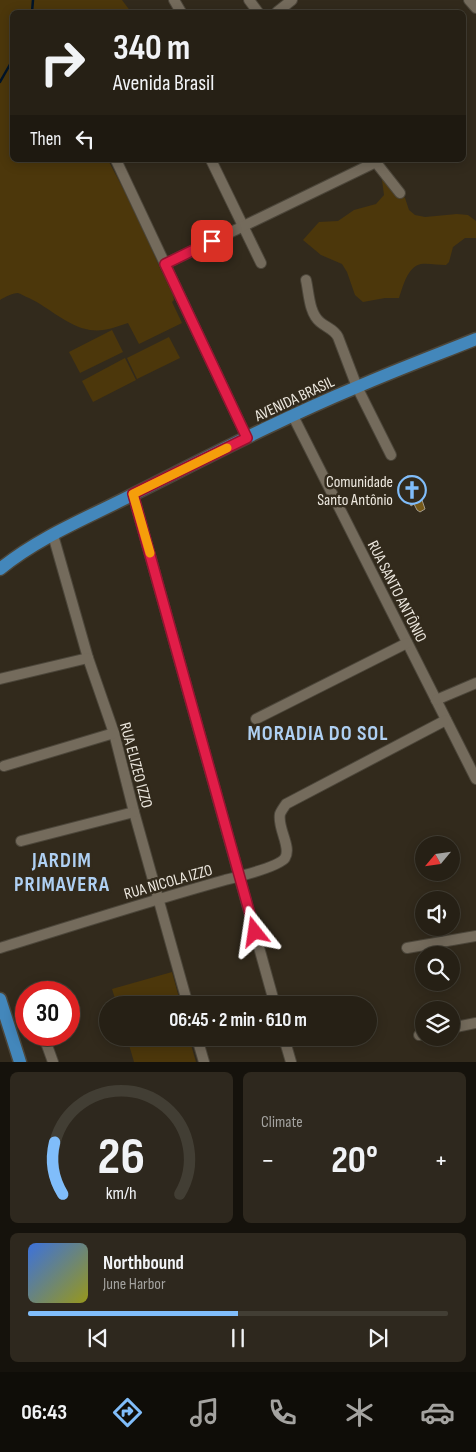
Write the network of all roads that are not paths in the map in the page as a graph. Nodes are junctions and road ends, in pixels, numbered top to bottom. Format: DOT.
graph roads {
  1 [pos="292,0"];
  2 [pos="469,0"];
  3 [pos="476,8"];
  4 [pos="280,10"];
  5 [pos="117,162"];
  6 [pos="212,162"];
  7 [pos="373,162"];
  8 [pos="376,162"];
  9 [pos="400,194"];
  10 [pos="244,226"];
  11 [pos="262,263"];
  12 [pos="165,264"];
  13 [pos="306,280"];
  14 [pos="476,339"];
  15 [pos="357,386"];
  16 [pos="293,416"];
  17 [pos="247,438"];
  18 [pos="391,455"];
  19 [pos="133,494"];
  20 [pos="53,535"];
  21 [pos="0,569"];
  22 [pos="407,643"];
  23 [pos="88,658"];
  24 [pos="0,679"];
  25 [pos="476,682"];
  26 [pos="436,700"];
  27 [pos="256,719"];
  28 [pos="446,720"];
  29 [pos="114,733"];
  30 [pos="473,764"];
  31 [pos="4,766"];
  32 [pos="476,779"];
  33 [pos="134,812"];
  34 [pos="20,841"];
  35 [pos="239,877"];
  36 [pos="158,898"];
  37 [pos="476,936"];
  38 [pos="0,948"];
  39 [pos="407,948"];
  40 [pos="185,996"];
  41 [pos="272,996"];
  42 [pos="0,999"];
  43 [pos="3,1019"];
  44 [pos="476,1023"];
  45 [pos="460,1026"];
  46 [pos="47,1046"];
  47 [pos="200,1046"];
  48 [pos="286,1046"];
  49 [pos="20,1062"];
  50 [pos="53,1062"];
  51 [pos="204,1062"];
  52 [pos="291,1062"];
  1 -- 4 [label="street"];
  2 -- 3 [label="street"];
  5 -- 12 [label="street"];
  6 -- 10 [label="street"];
  7 -- 10 [label="street"];
  8 -- 9 [label="street"];
  10 -- 11 [label="street"];
  10 -- 12 [label="street"];
  12 -- 17 [label="street"];
  13 -- 15 [label="street"];
  14 -- 15 [label="main road, AVENIDA BRASIL"];
  15 -- 16 [label="main road, AVENIDA BRASIL"];
  15 -- 18 [label="street"];
  16 -- 17 [label="main road, AVENIDA BRASIL"];
  16 -- 22 [label="street, RUA SANTO ANTÔNIO"];
  17 -- 19 [label="main road, AVENIDA BRASIL"];
  19 -- 20 [label="main road, AVENIDA BRASIL"];
  19 -- 35 [label="street"];
  20 -- 21 [label="main road, AVENIDA BRASIL"];
  20 -- 23 [label="street, RUA ELIZEO IZZO"];
  22 -- 26 [label="street, RUA SANTO ANTÔNIO"];
  22 -- 27 [label="street"];
  23 -- 24 [label="street"];
  23 -- 29 [label="street, RUA ELIZEO IZZO"];
  25 -- 26 [label="street"];
  26 -- 28 [label="street, RUA SANTO ANTÔNIO"];
  28 -- 30 [label="street, RUA SANTO ANTÔNIO"];
  28 -- 35 [label="street, RUA NICOLA IZZO"];
  29 -- 31 [label="street"];
  29 -- 33 [label="street, RUA ELIZEO IZZO"];
  30 -- 32 [label="street, RUA SANTO ANTÔNIO"];
  33 -- 34 [label="street"];
  33 -- 36 [label="street, RUA ELIZEO IZZO"];
  35 -- 36 [label="street, RUA NICOLA IZZO"];
  35 -- 41 [label="street"];
  36 -- 38 [label="street, RUA NICOLA IZZO"];
  36 -- 40 [label="street, RUA ELIZEO IZZO"];
  37 -- 39 [label="street"];
  42 -- 43 [label="main road"];
  43 -- 49 [label="main road"];
  44 -- 45 [label="street"];
  46 -- 50 [label="street"];
  47 -- 51 [label="street"];
  48 -- 52 [label="street"];
}
